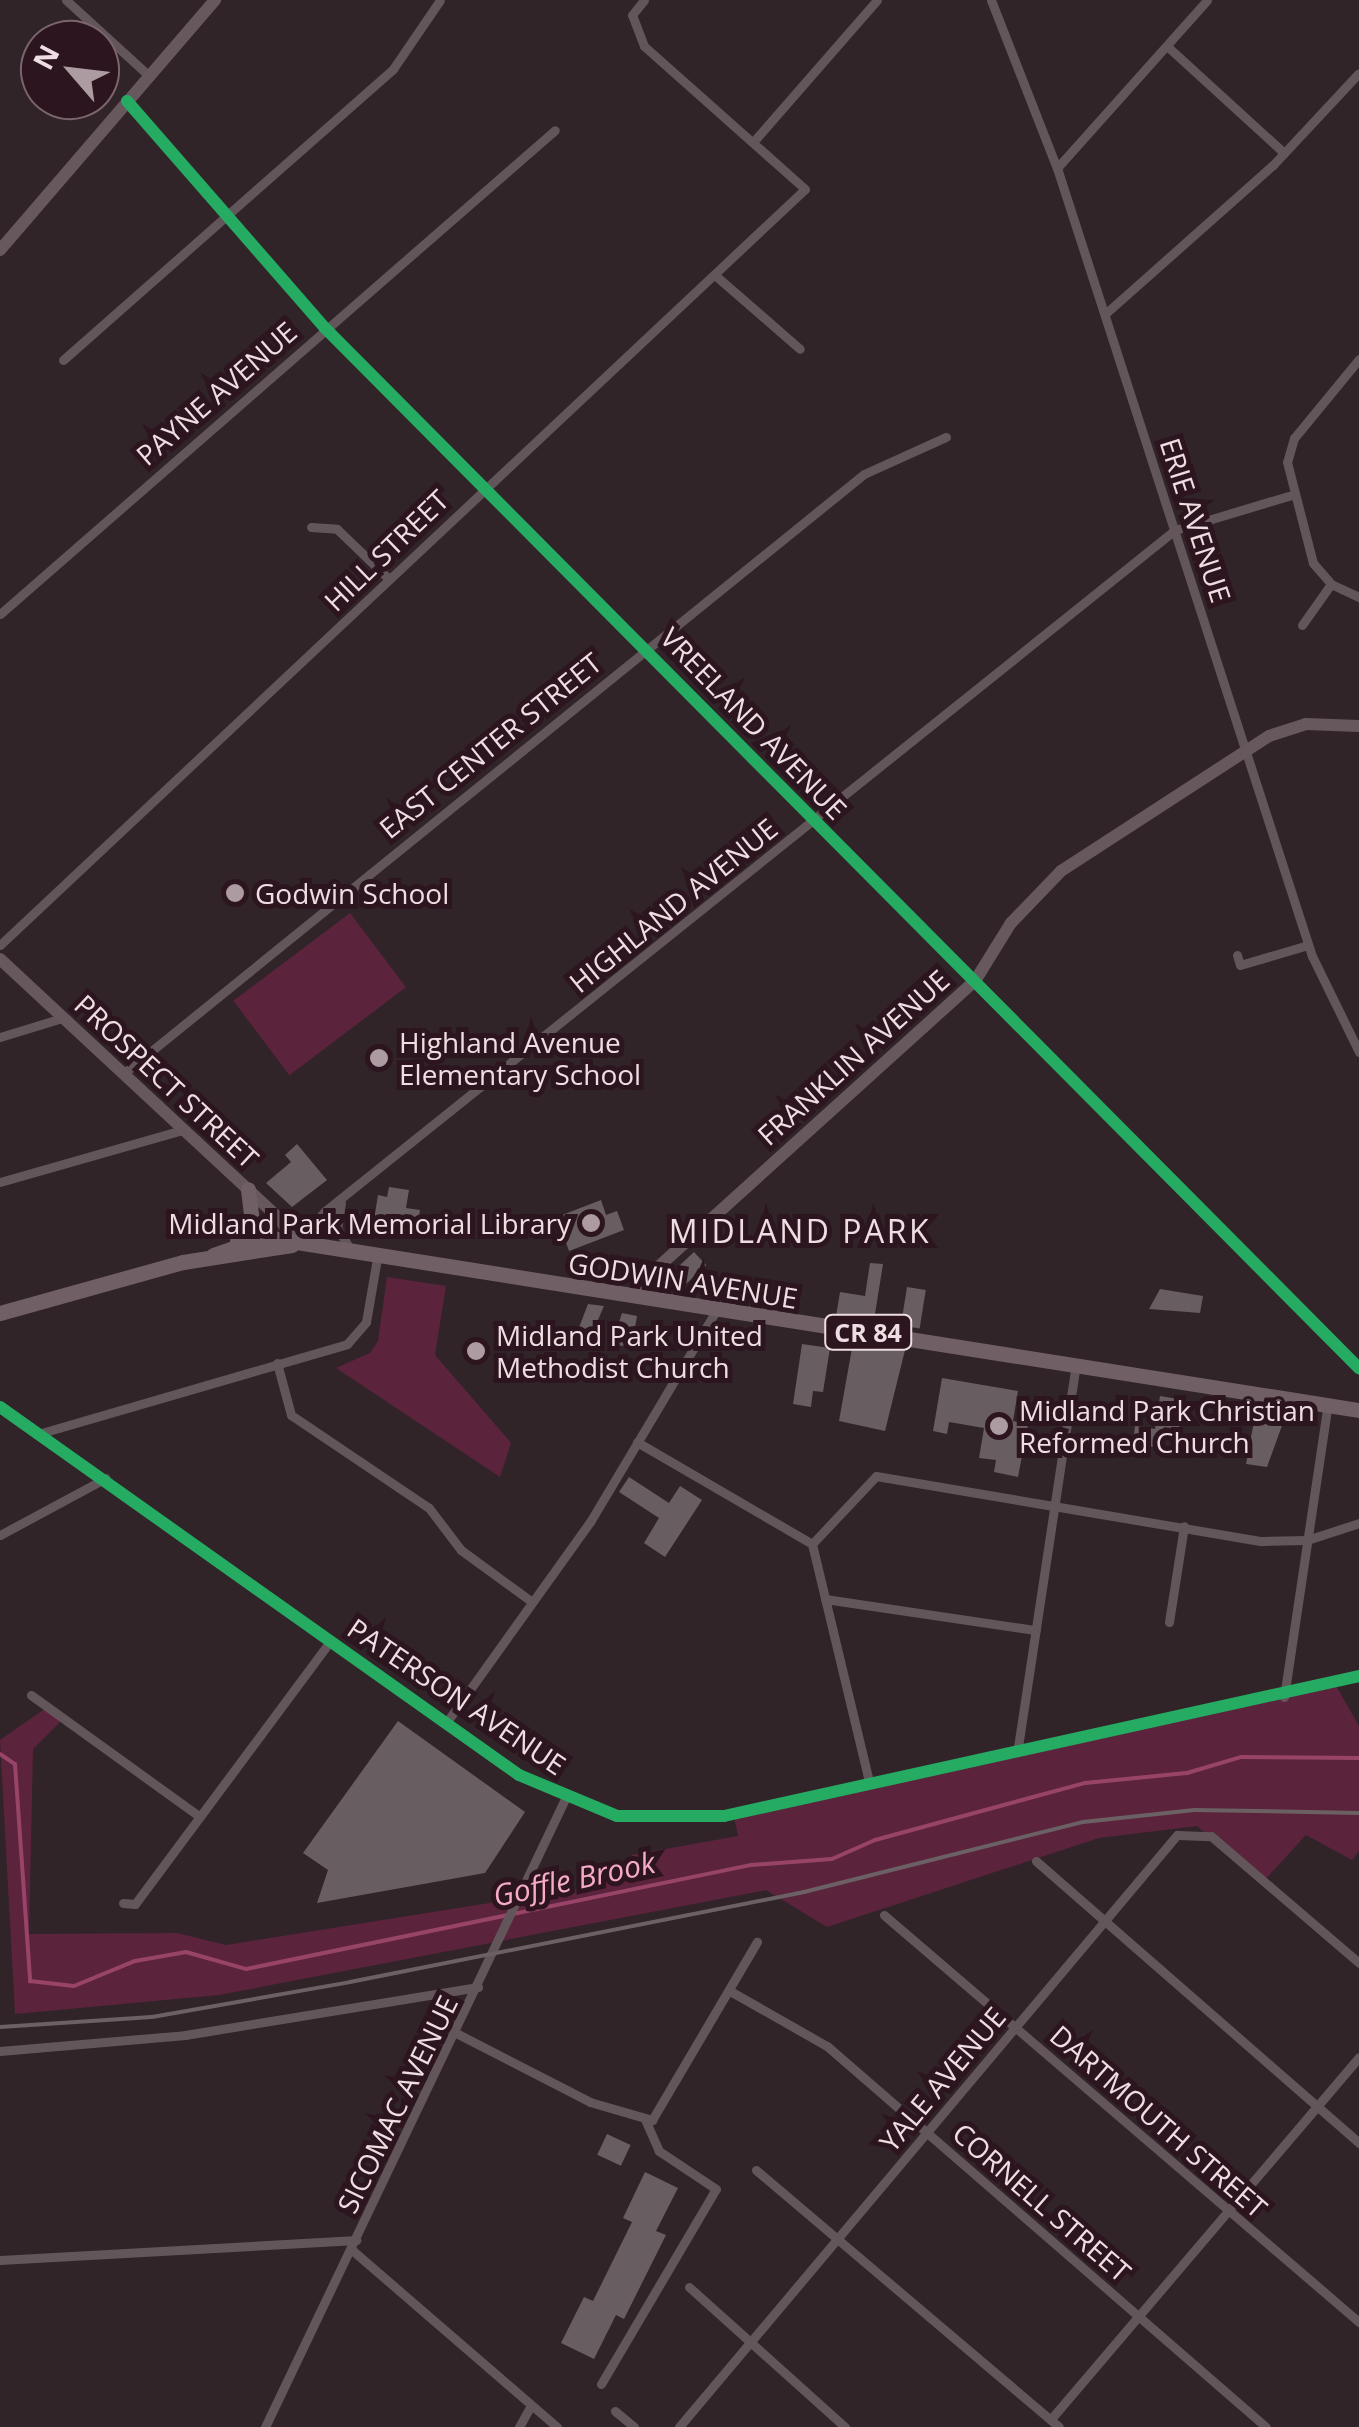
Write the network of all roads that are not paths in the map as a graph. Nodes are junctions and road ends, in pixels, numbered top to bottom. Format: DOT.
graph roads {
  1 [pos="66,0"];
  2 [pos="215,0"];
  3 [pos="440,0"];
  4 [pos="644,0"];
  5 [pos="877,0"];
  6 [pos="991,0"];
  7 [pos="1207,0"];
  8 [pos="1168,47"];
  9 [pos="1358,74"];
  10 [pos="148,75"];
  11 [pos="127,101"];
  12 [pos="555,130"];
  13 [pos="754,141"];
  14 [pos="1284,153"];
  15 [pos="1057,168"];
  16 [pos="228,215"];
  17 [pos="0,250"];
  18 [pos="716,276"];
  19 [pos="1105,314"];
  20 [pos="325,328"];
  21 [pos="800,349"];
  22 [pos="1359,359"];
  23 [pos="62,360"];
  24 [pos="946,437"];
  25 [pos="485,487"];
  26 [pos="1292,495"];
  27 [pos="311,527"];
  28 [pos="1175,530"];
  29 [pos="389,579"];
  30 [pos="1331,584"];
  31 [pos="1359,597"];
  32 [pos="0,614"];
  33 [pos="1302,624"];
  34 [pos="647,646"];
  35 [pos="1359,726"];
  36 [pos="1247,750"];
  37 [pos="812,822"];
  38 [pos="0,944"];
  39 [pos="1308,945"];
  40 [pos="1237,956"];
  41 [pos="0,960"];
  42 [pos="975,980"];
  43 [pos="62,1018"];
  44 [pos="0,1037"];
  45 [pos="1359,1052"];
  46 [pos="123,1074"];
  47 [pos="184,1130"];
  48 [pos="0,1182"];
  49 [pos="248,1189"];
  50 [pos="341,1203"];
  51 [pos="234,1243"];
  52 [pos="296,1244"];
  53 [pos="354,1254"];
  54 [pos="213,1256"];
  55 [pos="377,1258"];
  56 [pos="635,1297"];
  57 [pos="716,1310"];
  58 [pos="0,1313"];
  59 [pos="277,1364"];
  60 [pos="1076,1365"];
  61 [pos="1359,1368"];
  62 [pos="1328,1404"];
  63 [pos="0,1407"];
  64 [pos="1359,1410"];
  65 [pos="38,1434"];
  66 [pos="637,1442"];
  67 [pos="106,1478"];
  68 [pos="1056,1502"];
  69 [pos="1359,1523"];
  70 [pos="1184,1526"];
  71 [pos="0,1535"];
  72 [pos="1307,1540"];
  73 [pos="812,1544"];
  74 [pos="825,1599"];
  75 [pos="532,1602"];
  76 [pos="1169,1622"];
  77 [pos="1036,1630"];
  78 [pos="331,1640"];
  79 [pos="1359,1676"];
  80 [pos="30,1695"];
  81 [pos="1284,1697"];
  82 [pos="446,1723"];
  83 [pos="1018,1747"];
  84 [pos="868,1782"];
  85 [pos="565,1799"];
  86 [pos="200,1817"];
  87 [pos="1036,1861"];
  88 [pos="123,1903"];
  89 [pos="884,1915"];
  90 [pos="1103,1921"];
  91 [pos="758,1942"];
  92 [pos="1359,1963"];
  93 [pos="478,1987"];
  94 [pos="730,1991"];
  95 [pos="1014,2027"];
  96 [pos="456,2033"];
  97 [pos="0,2051"];
  98 [pos="1359,2057"];
  99 [pos="1317,2106"];
  100 [pos="646,2122"];
  101 [pos="926,2132"];
  102 [pos="1359,2144"];
  103 [pos="756,2170"];
  104 [pos="1228,2211"];
  105 [pos="837,2238"];
  106 [pos="354,2245"];
  107 [pos="0,2260"];
  108 [pos="689,2287"];
  109 [pos="1139,2316"];
  110 [pos="1359,2322"];
  111 [pos="750,2343"];
  112 [pos="601,2384"];
  113 [pos="530,2405"];
  114 [pos="615,2412"];
  115 [pos="1055,2423"];
  116 [pos="265,2427"];
  117 [pos="519,2427"];
  118 [pos="556,2427"];
  119 [pos="634,2427"];
  120 [pos="679,2427"];
  121 [pos="845,2427"];
  122 [pos="1266,2427"];
  1 -- 10 [label="street"];
  2 -- 10 [label="street"];
  3 -- 16 [label="street"];
  4 -- 13 [label="street"];
  5 -- 13 [label="street"];
  6 -- 15 [label="street, ERIE AVENUE"];
  7 -- 8 [label="street"];
  8 -- 14 [label="street"];
  8 -- 15 [label="street"];
  9 -- 14 [label="street"];
  10 -- 11 [label="street"];
  11 -- 16 [label="street, VREELAND AVENUE"];
  11 -- 17 [label="street"];
  12 -- 20 [label="street, PAYNE AVENUE"];
  13 -- 18 [label="street, HILL STREET"];
  14 -- 19 [label="street"];
  15 -- 19 [label="street, ERIE AVENUE"];
  16 -- 20 [label="street, VREELAND AVENUE"];
  16 -- 23 [label="street"];
  18 -- 21 [label="street"];
  18 -- 25 [label="street, HILL STREET"];
  19 -- 28 [label="street, ERIE AVENUE"];
  20 -- 25 [label="street, VREELAND AVENUE"];
  20 -- 32 [label="street, PAYNE AVENUE"];
  22 -- 26 [label="street"];
  24 -- 34 [label="street, EAST CENTER STREET"];
  25 -- 29 [label="street, HILL STREET"];
  25 -- 34 [label="street, VREELAND AVENUE"];
  26 -- 28 [label="street"];
  26 -- 30 [label="street"];
  27 -- 29 [label="street"];
  28 -- 36 [label="street, ERIE AVENUE"];
  28 -- 37 [label="street, HIGHLAND AVENUE"];
  29 -- 38 [label="street, HILL STREET"];
  30 -- 31 [label="street"];
  30 -- 33 [label="street"];
  34 -- 37 [label="street, VREELAND AVENUE"];
  34 -- 46 [label="street, EAST CENTER STREET"];
  35 -- 36 [label="street, FRANKLIN AVENUE"];
  36 -- 39 [label="street, ERIE AVENUE"];
  36 -- 42 [label="street, FRANKLIN AVENUE"];
  37 -- 42 [label="street, VREELAND AVENUE"];
  37 -- 50 [label="street, HIGHLAND AVENUE"];
  39 -- 40 [label="street"];
  39 -- 45 [label="street, ERIE AVENUE"];
  41 -- 43 [label="street, PROSPECT STREET"];
  42 -- 56 [label="street, FRANKLIN AVENUE"];
  42 -- 61 [label="street, VREELAND AVENUE"];
  43 -- 44 [label="street"];
  43 -- 46 [label="street, PROSPECT STREET"];
  46 -- 47 [label="street, PROSPECT STREET"];
  47 -- 48 [label="street"];
  47 -- 49 [label="street, PROSPECT STREET"];
  49 -- 51 [label="main road"];
  49 -- 52 [label="street, PROSPECT STREET"];
  50 -- 52 [label="street, HIGHLAND AVENUE"];
  50 -- 53 [label="street"];
  51 -- 52 [label="main road, GODWIN AVENUE / CR 84"];
  51 -- 54 [label="main road, GODWIN AVENUE / CR 84"];
  52 -- 53 [label="main road, GODWIN AVENUE / CR 84"];
  52 -- 54 [label="main road, GODWIN AVENUE / CR 84"];
  53 -- 55 [label="main road, GODWIN AVENUE / CR 84"];
  54 -- 58 [label="main road, GODWIN AVENUE / CR 84"];
  55 -- 56 [label="main road, GODWIN AVENUE / CR 84"];
  55 -- 59 [label="street"];
  56 -- 57 [label="main road, GODWIN AVENUE / CR 84"];
  57 -- 60 [label="main road, GODWIN AVENUE / CR 84"];
  57 -- 66 [label="street"];
  59 -- 65 [label="street"];
  59 -- 75 [label="street"];
  60 -- 62 [label="main road, GODWIN AVENUE / CR 84"];
  60 -- 68 [label="street"];
  62 -- 64 [label="main road, GODWIN AVENUE / CR 84"];
  62 -- 72 [label="street"];
  63 -- 65 [label="street, PATERSON AVENUE"];
  65 -- 67 [label="street, PATERSON AVENUE"];
  66 -- 73 [label="street"];
  66 -- 75 [label="street"];
  67 -- 71 [label="street"];
  67 -- 78 [label="street, PATERSON AVENUE"];
  68 -- 70 [label="street"];
  68 -- 73 [label="street"];
  68 -- 77 [label="street"];
  69 -- 72 [label="street"];
  70 -- 72 [label="street"];
  70 -- 76 [label="street"];
  72 -- 81 [label="street"];
  73 -- 74 [label="street"];
  74 -- 77 [label="street"];
  74 -- 84 [label="street"];
  75 -- 82 [label="street"];
  77 -- 83 [label="street"];
  78 -- 82 [label="street, PATERSON AVENUE"];
  78 -- 86 [label="street"];
  79 -- 81 [label="street, PATERSON AVENUE"];
  80 -- 86 [label="street"];
  81 -- 83 [label="street, PATERSON AVENUE"];
  82 -- 85 [label="street, PATERSON AVENUE"];
  83 -- 84 [label="street, PATERSON AVENUE"];
  84 -- 85 [label="street, PATERSON AVENUE"];
  85 -- 93 [label="street, SICOMAC AVENUE"];
  86 -- 88 [label="street"];
  87 -- 90 [label="street"];
  89 -- 95 [label="street, DARTMOUTH STREET"];
  90 -- 92 [label="street, YALE AVENUE"];
  90 -- 95 [label="street, YALE AVENUE"];
  90 -- 99 [label="street"];
  91 -- 94 [label="street"];
  93 -- 96 [label="street, SICOMAC AVENUE"];
  93 -- 97 [label="street"];
  94 -- 100 [label="street"];
  94 -- 101 [label="street, CORNELL STREET"];
  95 -- 101 [label="street, YALE AVENUE"];
  95 -- 104 [label="street, DARTMOUTH STREET"];
  96 -- 100 [label="street"];
  96 -- 106 [label="street, SICOMAC AVENUE"];
  98 -- 99 [label="street"];
  99 -- 102 [label="street"];
  99 -- 104 [label="street"];
  100 -- 112 [label="street"];
  101 -- 105 [label="street, YALE AVENUE"];
  101 -- 109 [label="street, CORNELL STREET"];
  103 -- 105 [label="street"];
  104 -- 109 [label="street"];
  104 -- 110 [label="street, DARTMOUTH STREET"];
  105 -- 111 [label="street, YALE AVENUE"];
  105 -- 115 [label="street"];
  106 -- 107 [label="street"];
  106 -- 113 [label="street"];
  106 -- 116 [label="street, SICOMAC AVENUE"];
  108 -- 111 [label="street"];
  109 -- 115 [label="street"];
  109 -- 122 [label="street, CORNELL STREET"];
  111 -- 120 [label="street, YALE AVENUE"];
  111 -- 121 [label="street"];
  113 -- 117 [label="street"];
  113 -- 118 [label="street"];
  114 -- 119 [label="street"];
}
